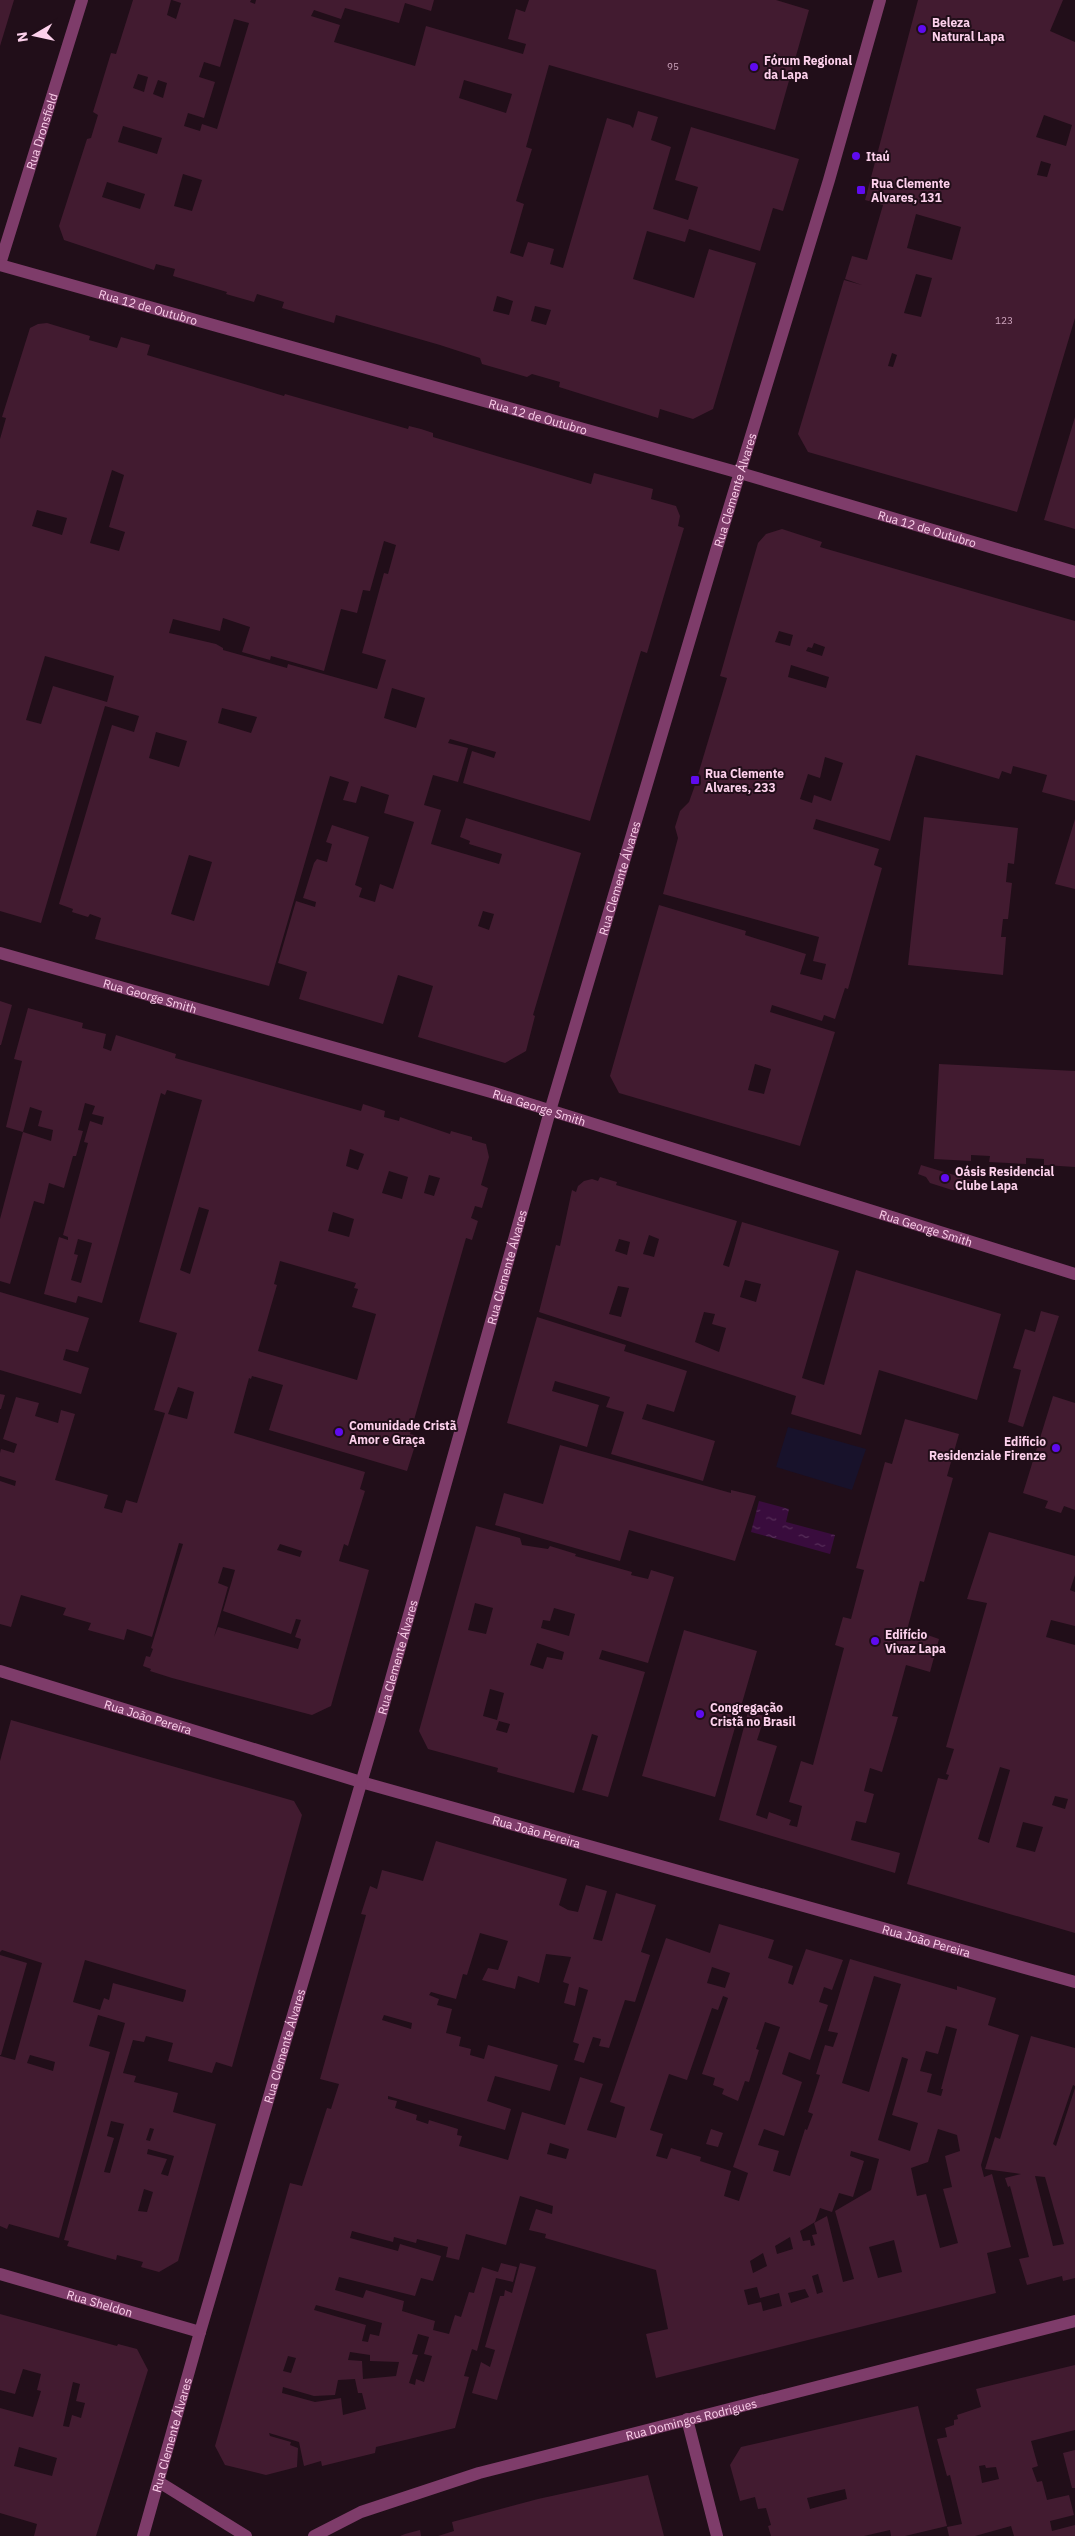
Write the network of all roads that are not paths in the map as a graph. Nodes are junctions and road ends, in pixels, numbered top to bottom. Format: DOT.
graph roads {
  1 [pos="82,0"];
  2 [pos="880,0"];
  3 [pos="0,265"];
  4 [pos="740,473"];
  5 [pos="1075,572"];
  6 [pos="0,953"];
  7 [pos="550,1111"];
  8 [pos="1075,1274"];
  9 [pos="0,1671"];
  10 [pos="361,1782"];
  11 [pos="1075,1982"];
  12 [pos="0,2274"];
  13 [pos="1075,2321"];
  14 [pos="200,2332"];
  15 [pos="687,2419"];
  16 [pos="158,2482"];
  17 [pos="142,2536"];
  18 [pos="246,2536"];
  19 [pos="314,2536"];
  20 [pos="717,2536"];
  1 -- 3 [label="street, Rua Dronsfield"];
  2 -- 4 [label="street, Rua Clemente Álvares"];
  3 -- 4 [label="street, Rua 12 de Outubro"];
  4 -- 5 [label="street, Rua 12 de Outubro"];
  4 -- 7 [label="street, Rua Clemente Álvares"];
  6 -- 7 [label="street, Rua George Smith"];
  7 -- 8 [label="street, Rua George Smith"];
  7 -- 10 [label="street, Rua Clemente Álvares"];
  9 -- 10 [label="street, Rua João Pereira"];
  10 -- 11 [label="street, Rua João Pereira"];
  10 -- 14 [label="street, Rua Clemente Álvares"];
  12 -- 14 [label="street, Rua Sheldon"];
  13 -- 15 [label="street, Rua Domingos Rodrigues"];
  14 -- 16 [label="street, Rua Clemente Álvares"];
  15 -- 19 [label="street, Rua Domingos Rodrigues"];
  15 -- 20 [label="street"];
  16 -- 17 [label="street, Rua Clemente Álvares"];
  16 -- 18 [label="street"];
}
